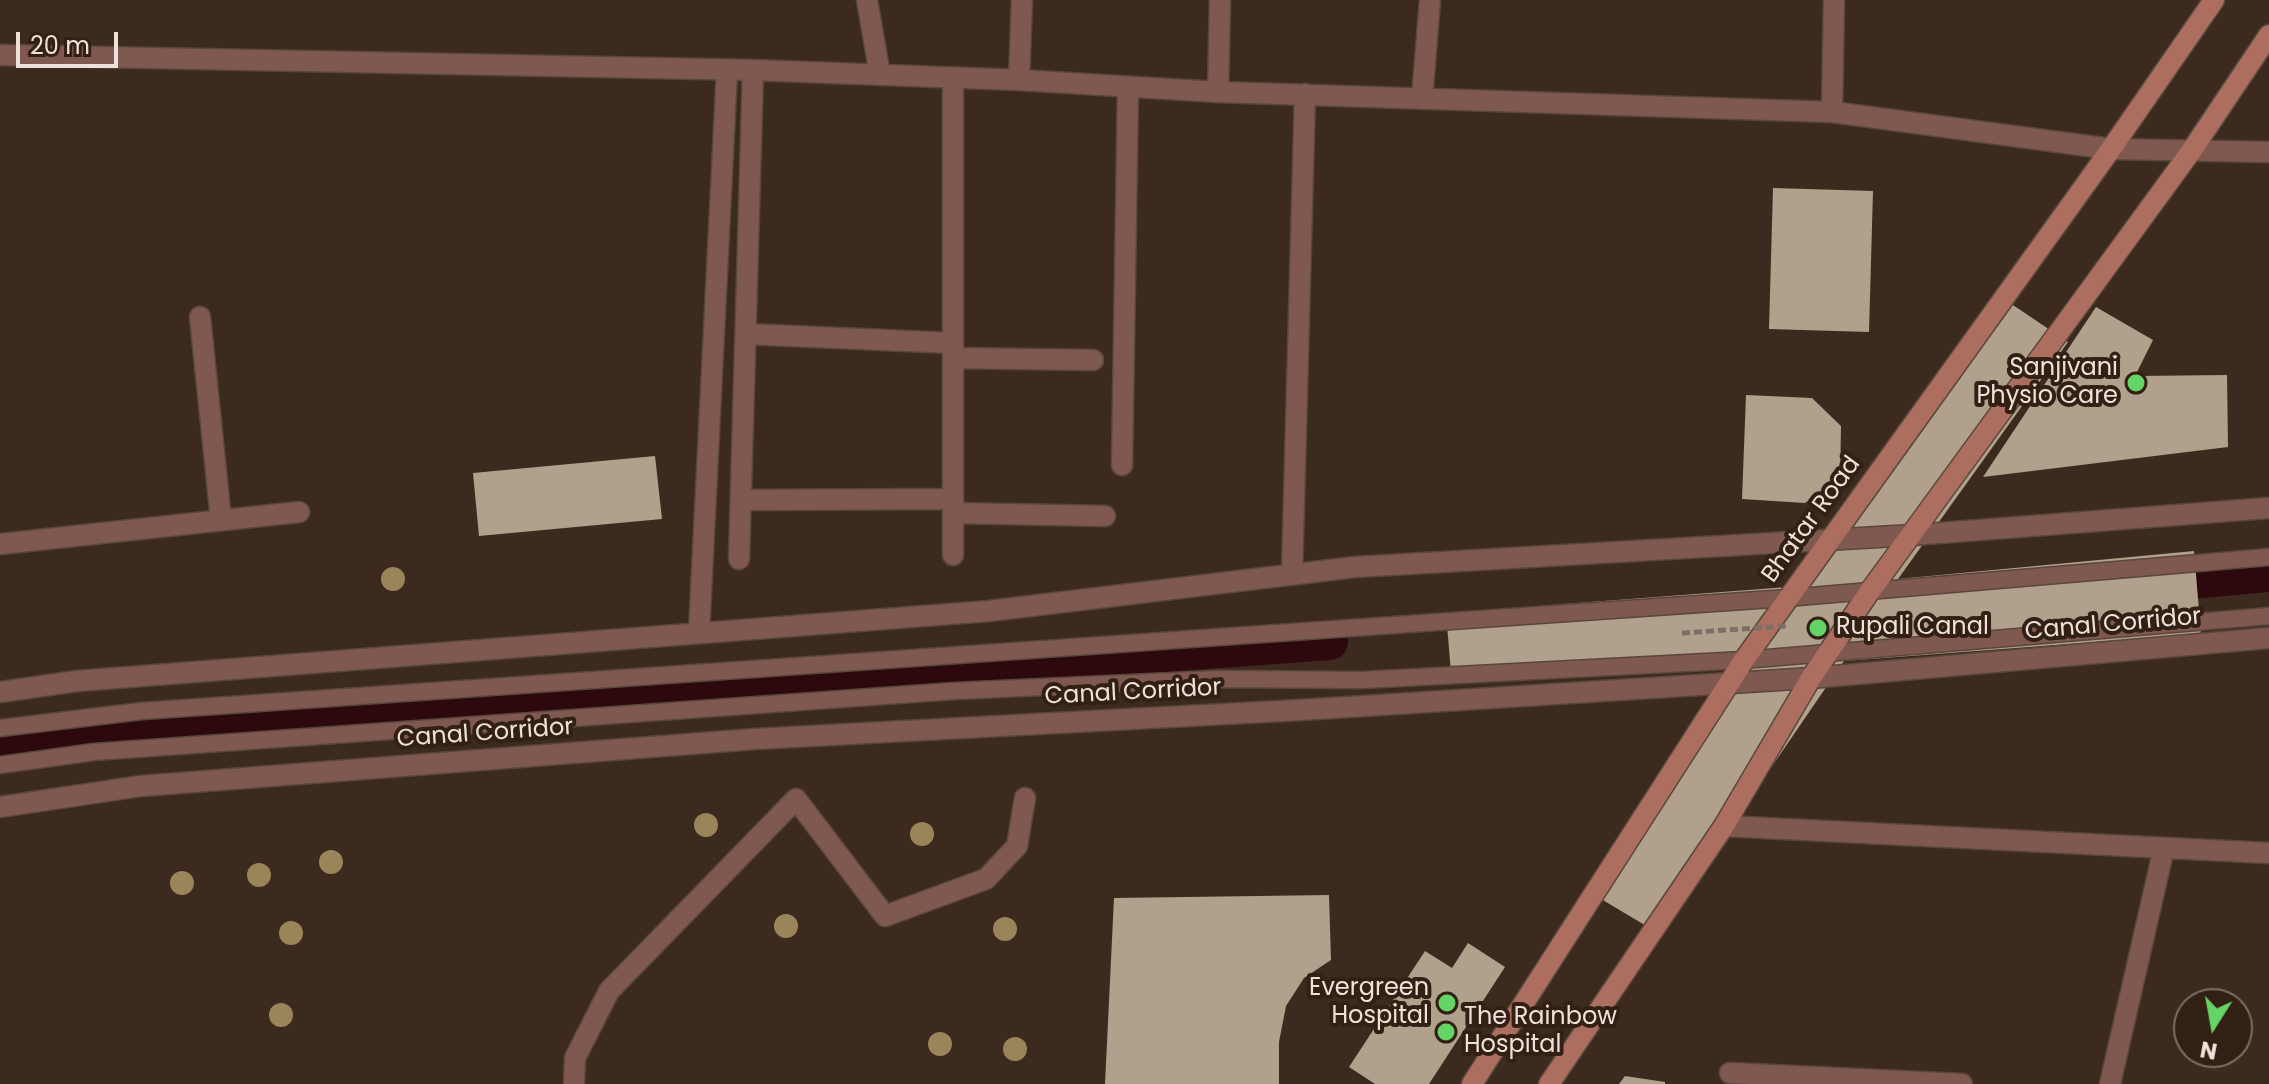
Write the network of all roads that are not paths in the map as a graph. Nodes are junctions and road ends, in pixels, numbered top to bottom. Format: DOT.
graph roads {
  1 [pos="867,0"];
  2 [pos="1022,0"];
  3 [pos="1220,0"];
  4 [pos="1430,0"];
  5 [pos="1834,0"];
  6 [pos="2214,0"];
  7 [pos="2269,35"];
  8 [pos="0,55"];
  9 [pos="727,70"];
  10 [pos="753,70"];
  11 [pos="880,75"];
  12 [pos="953,79"];
  13 [pos="1019,80"];
  14 [pos="1128,87"];
  15 [pos="1218,92"];
  16 [pos="1305,94"];
  17 [pos="1422,99"];
  18 [pos="1832,112"];
  19 [pos="2111,149"];
  20 [pos="2192,150"];
  21 [pos="2269,152"];
  22 [pos="200,317"];
  23 [pos="746,334"];
  24 [pos="953,350"];
  25 [pos="1093,360"];
  26 [pos="1122,465"];
  27 [pos="741,500"];
  28 [pos="953,506"];
  29 [pos="2269,508"];
  30 [pos="299,512"];
  31 [pos="1105,516"];
  32 [pos="221,520"];
  33 [pos="1913,535"];
  34 [pos="1830,540"];
  35 [pos="0,544"];
  36 [pos="953,555"];
  37 [pos="2269,557"];
  38 [pos="739,559"];
  39 [pos="1292,574"];
  40 [pos="1870,591"];
  41 [pos="1787,598"];
  42 [pos="2269,616"];
  43 [pos="699,632"];
  44 [pos="2269,638"];
  45 [pos="1828,654"];
  46 [pos="1744,660"];
  47 [pos="1811,678"];
  48 [pos="1729,683"];
  49 [pos="0,692"];
  50 [pos="0,728"];
  51 [pos="0,765"];
  52 [pos="1025,798"];
  53 [pos="0,807"];
  54 [pos="1724,826"];
  55 [pos="2164,848"];
  56 [pos="2269,853"];
  57 [pos="1730,1073"];
  58 [pos="574,1084"];
  59 [pos="1472,1084"];
  60 [pos="1549,1084"];
  61 [pos="1962,1084"];
  62 [pos="2110,1084"];
  1 -- 11 [label="street"];
  2 -- 13 [label="street"];
  3 -- 15 [label="street"];
  4 -- 17 [label="street"];
  5 -- 18 [label="street"];
  6 -- 19 [label="main road, Bhatar Road"];
  7 -- 20 [label="main road"];
  8 -- 9 [label="street"];
  9 -- 10 [label="street"];
  9 -- 43 [label="street"];
  10 -- 11 [label="street"];
  10 -- 23 [label="street"];
  11 -- 12 [label="street"];
  12 -- 13 [label="street"];
  12 -- 24 [label="street"];
  13 -- 14 [label="street"];
  14 -- 15 [label="street"];
  14 -- 26 [label="street"];
  15 -- 16 [label="street"];
  16 -- 17 [label="street"];
  16 -- 39 [label="street"];
  17 -- 18 [label="street"];
  18 -- 19 [label="street"];
  19 -- 20 [label="street"];
  19 -- 34 [label="main road, Bhatar Road"];
  20 -- 21 [label="street"];
  20 -- 33 [label="main road"];
  22 -- 32 [label="street"];
  23 -- 24 [label="street"];
  23 -- 27 [label="street"];
  24 -- 25 [label="street"];
  24 -- 28 [label="street"];
  27 -- 28 [label="street"];
  27 -- 38 [label="street"];
  28 -- 31 [label="street"];
  28 -- 36 [label="street"];
  29 -- 33 [label="street"];
  30 -- 32 [label="street"];
  32 -- 35 [label="street"];
  33 -- 34 [label="street"];
  33 -- 40 [label="main road"];
  34 -- 39 [label="street"];
  34 -- 41 [label="main road, Bhatar Road"];
  37 -- 40 [label="lane"];
  39 -- 43 [label="street"];
  40 -- 41 [label="lane"];
  40 -- 45 [label="main road"];
  41 -- 46 [label="main road, Bhatar Road"];
  41 -- 50 [label="lane"];
  42 -- 45 [label="lane"];
  43 -- 49 [label="street"];
  44 -- 47 [label="street, Canal Corridor"];
  45 -- 46 [label="lane"];
  45 -- 47 [label="main road"];
  46 -- 48 [label="main road, Bhatar Road"];
  46 -- 51 [label="lane"];
  47 -- 48 [label="street, Canal Corridor"];
  47 -- 54 [label="main road"];
  48 -- 53 [label="street, Canal Corridor"];
  48 -- 59 [label="main road, Bhatar Road"];
  52 -- 58 [label="street"];
  54 -- 55 [label="street"];
  54 -- 60 [label="main road"];
  55 -- 56 [label="street"];
  55 -- 62 [label="street"];
  57 -- 61 [label="street"];
}
